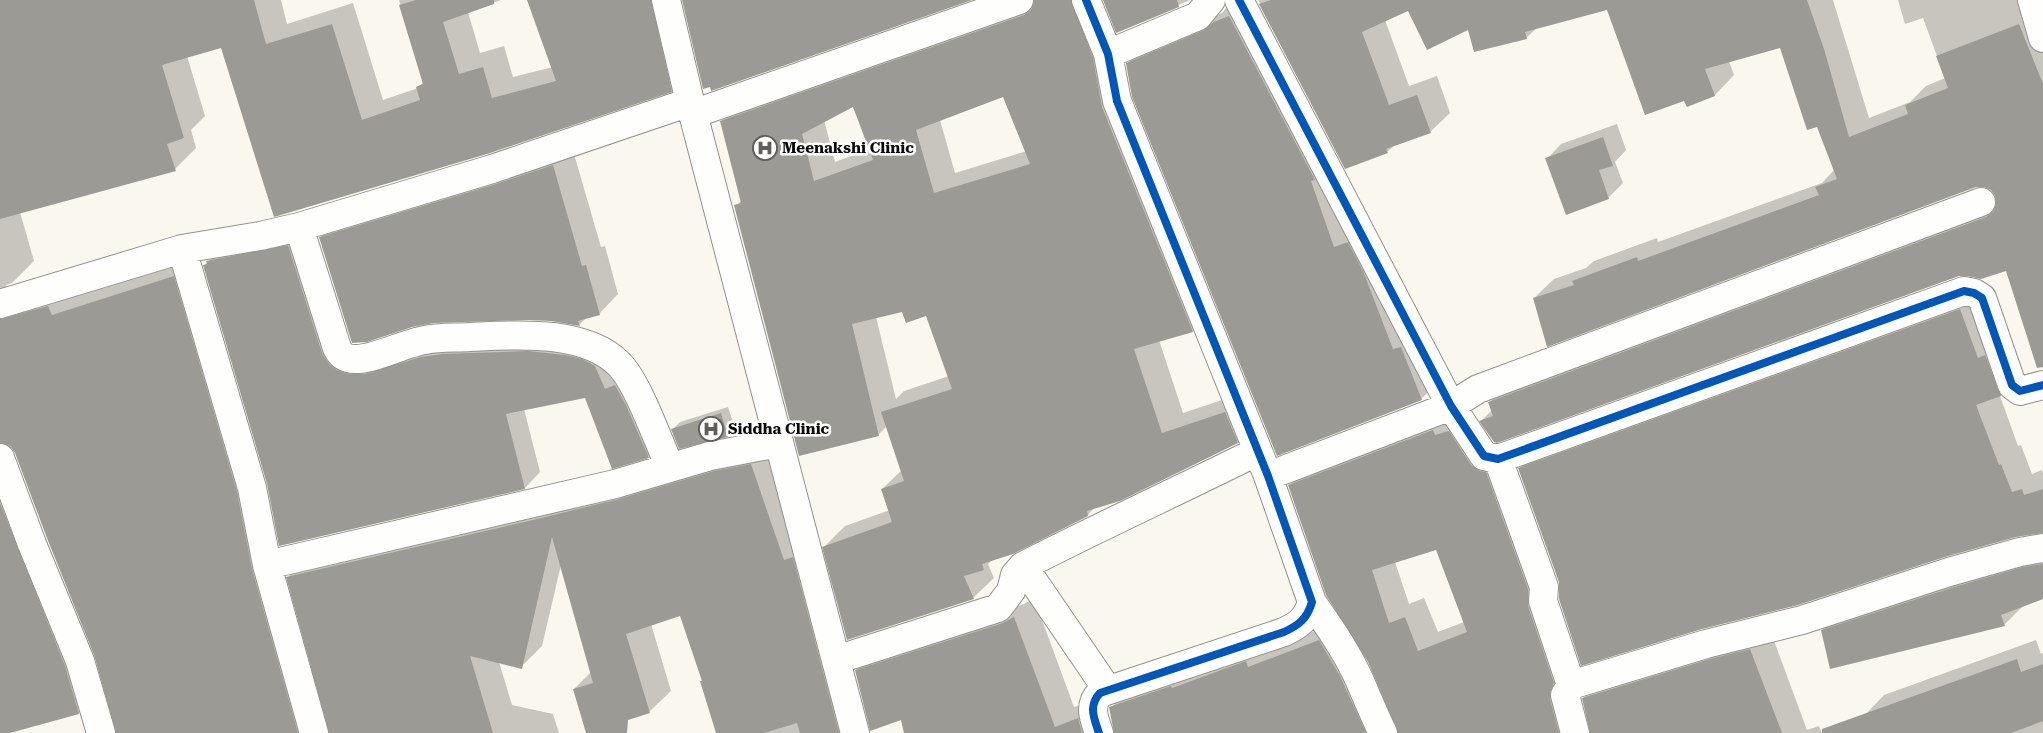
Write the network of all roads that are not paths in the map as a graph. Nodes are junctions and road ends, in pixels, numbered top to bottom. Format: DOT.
graph roads {
  1 [pos="666,0"];
  2 [pos="1019,0"];
  3 [pos="1086,0"];
  4 [pos="1211,0"];
  5 [pos="1239,0"];
  6 [pos="2036,3"];
  7 [pos="2043,38"];
  8 [pos="1108,54"];
  9 [pos="691,108"];
  10 [pos="1981,202"];
  11 [pos="299,227"];
  12 [pos="182,249"];
  13 [pos="0,304"];
  14 [pos="2043,385"];
  15 [pos="1451,406"];
  16 [pos="779,442"];
  17 [pos="0,458"];
  18 [pos="1498,459"];
  19 [pos="1263,463"];
  20 [pos="670,467"];
  21 [pos="2043,548"];
  22 [pos="267,565"];
  23 [pos="1024,566"];
  24 [pos="1312,602"];
  25 [pos="836,660"];
  26 [pos="1570,684"];
  27 [pos="1107,689"];
  28 [pos="101,733"];
  29 [pos="314,733"];
  30 [pos="855,733"];
  31 [pos="1099,733"];
  32 [pos="1383,733"];
  33 [pos="1575,733"];
  1 -- 9 [label="street"];
  2 -- 9 [label="street"];
  3 -- 8 [label="street"];
  4 -- 8 [label="street"];
  5 -- 15 [label="street"];
  6 -- 7 [label="street"];
  8 -- 19 [label="street"];
  9 -- 11 [label="street"];
  9 -- 16 [label="street"];
  10 -- 15 [label="street"];
  11 -- 12 [label="street"];
  11 -- 20 [label="street"];
  12 -- 13 [label="street"];
  12 -- 22 [label="street"];
  14 -- 18 [label="street"];
  15 -- 18 [label="street"];
  15 -- 19 [label="street"];
  16 -- 20 [label="street"];
  16 -- 25 [label="street"];
  17 -- 28 [label="street"];
  18 -- 26 [label="street"];
  19 -- 23 [label="street"];
  19 -- 24 [label="street"];
  20 -- 22 [label="street"];
  21 -- 26 [label="street"];
  22 -- 29 [label="street"];
  23 -- 25 [label="street"];
  23 -- 27 [label="street"];
  24 -- 27 [label="street"];
  24 -- 32 [label="street"];
  25 -- 30 [label="street"];
  26 -- 33 [label="street"];
  27 -- 31 [label="street"];
}
